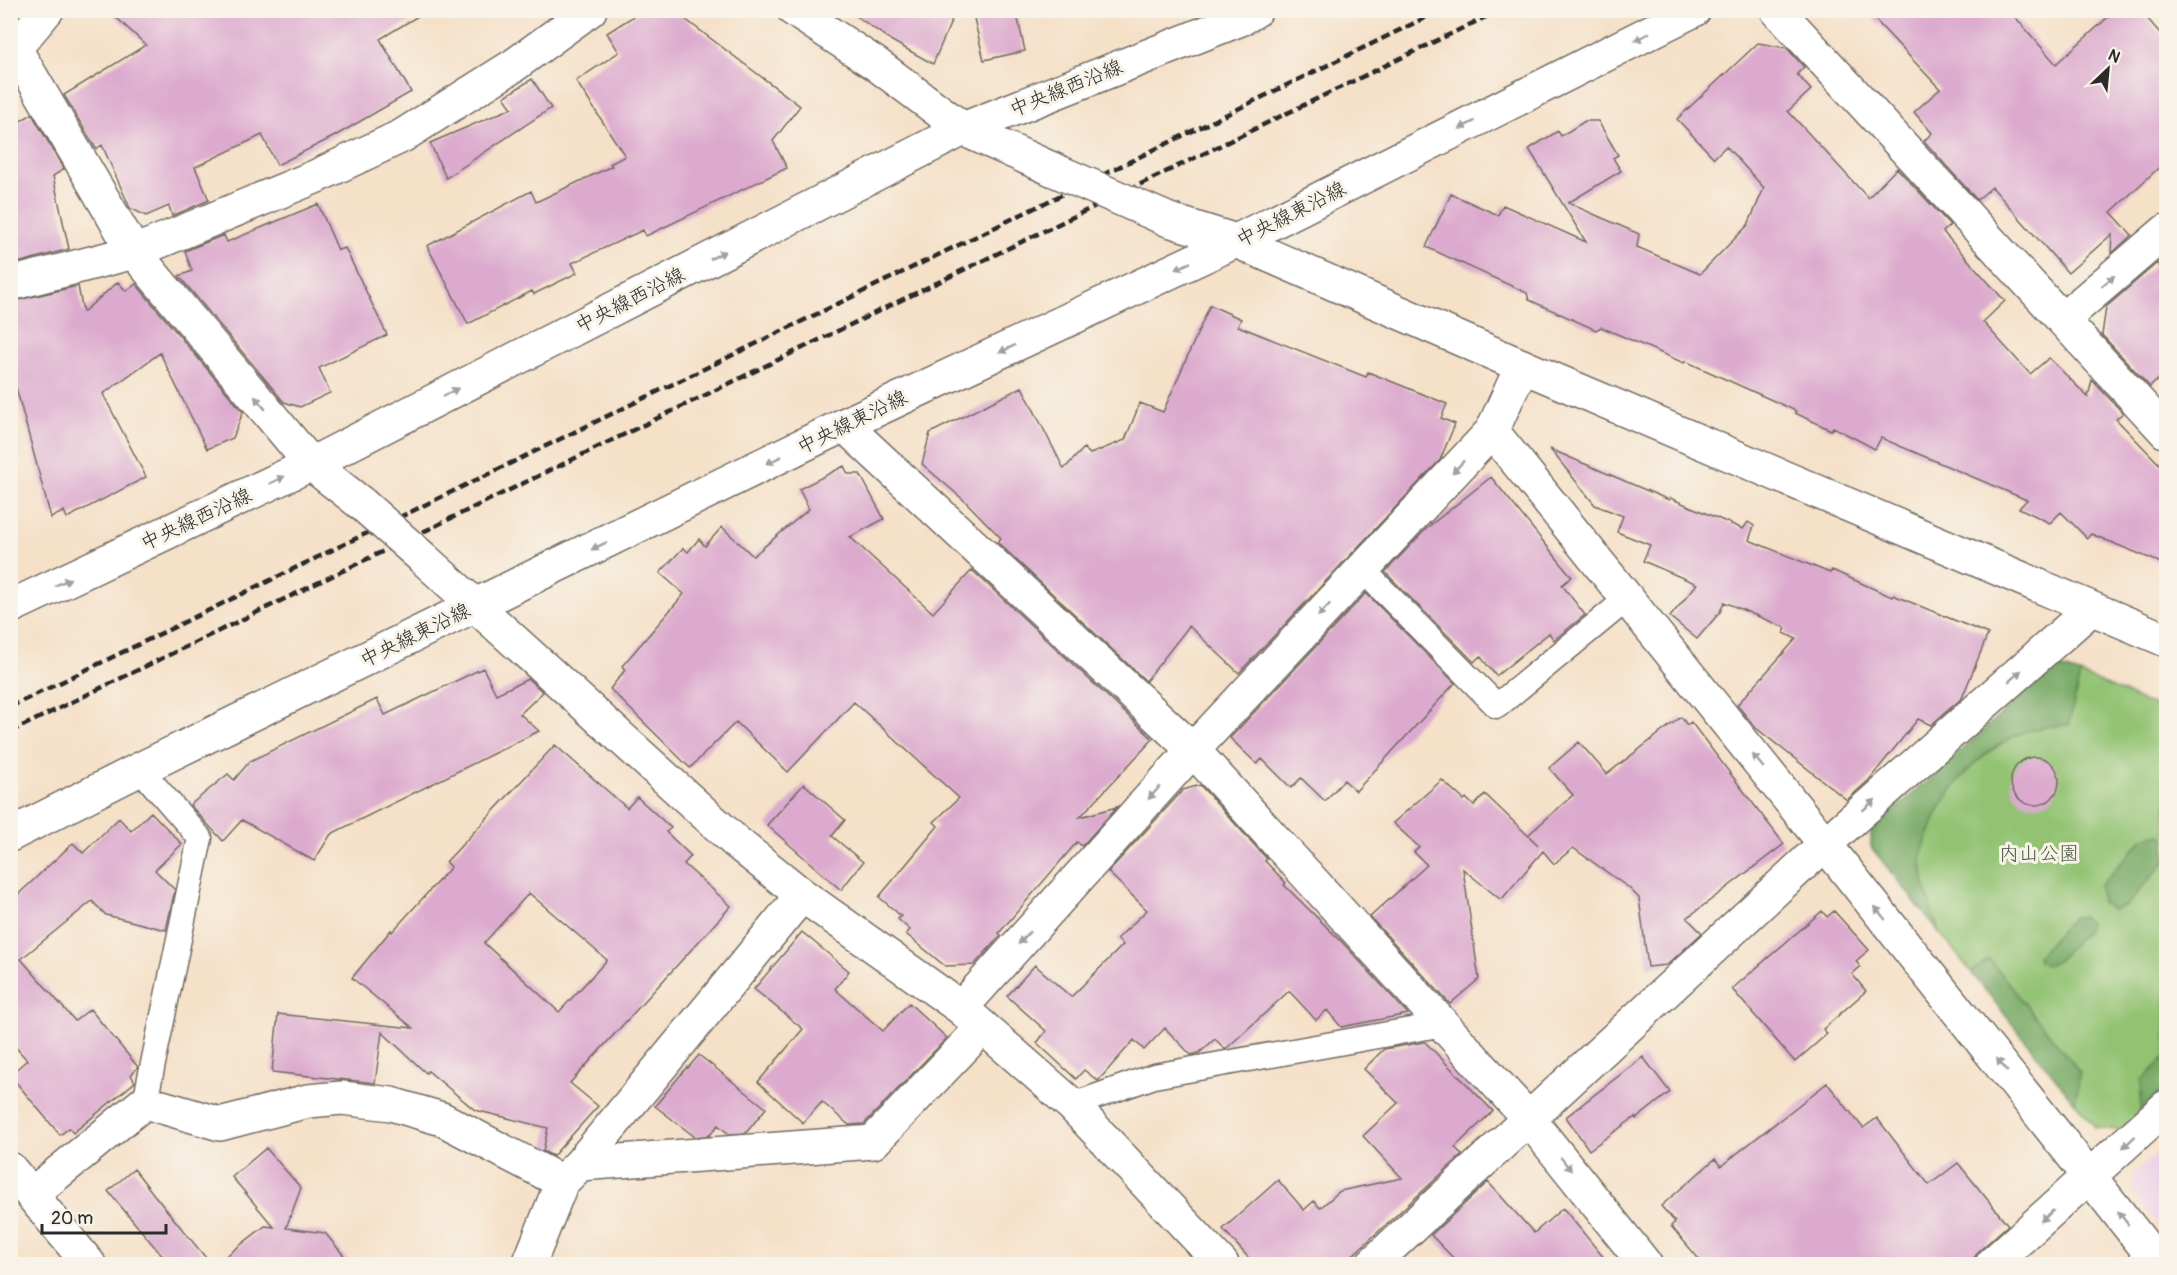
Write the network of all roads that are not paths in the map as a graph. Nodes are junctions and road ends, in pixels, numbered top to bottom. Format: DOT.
graph roads {
  1 [pos="48,10"];
  2 [pos="590,10"];
  3 [pos="794,10"];
  4 [pos="1256,10"];
  5 [pos="1694,10"];
  6 [pos="1777,10"];
  7 [pos="13,44"];
  8 [pos="963,129"];
  9 [pos="2166,231"];
  10 [pos="1236,241"];
  11 [pos="134,252"];
  12 [pos="10,284"];
  13 [pos="2063,319"];
  14 [pos="1522,366"];
  15 [pos="844,425"];
  16 [pos="1492,431"];
  17 [pos="2166,432"];
  18 [pos="311,464"];
  19 [pos="1362,569"];
  20 [pos="1627,599"];
  21 [pos="10,607"];
  22 [pos="475,607"];
  23 [pos="2091,609"];
  24 [pos="2166,640"];
  25 [pos="1193,750"];
  26 [pos="140,769"];
  27 [pos="10,835"];
  28 [pos="1825,844"];
  29 [pos="802,895"];
  30 [pos="972,1018"];
  31 [pos="1444,1024"];
  32 [pos="145,1102"];
  33 [pos="1072,1105"];
  34 [pos="2166,1107"];
  35 [pos="1529,1119"];
  36 [pos="10,1169"];
  37 [pos="571,1173"];
  38 [pos="2091,1177"];
  39 [pos="32,1194"];
  40 [pos="89,1264"];
  41 [pos="529,1264"];
  42 [pos="1222,1264"];
  43 [pos="1372,1264"];
  44 [pos="1645,1264"];
  45 [pos="1992,1264"];
  46 [pos="2159,1264"];
  1 -- 7 [label="street"];
  2 -- 11 [label="street"];
  3 -- 8 [label="street"];
  4 -- 8 [label="street, 中央線西沿線"];
  5 -- 10 [label="street, 中央線東沿線, one-way"];
  6 -- 13 [label="street"];
  7 -- 11 [label="street"];
  8 -- 10 [label="street, bridge"];
  18 -- 8 [label="street, 中央線西沿線, one-way"];
  13 -- 9 [label="street, one-way"];
  10 -- 14 [label="street"];
  10 -- 15 [label="street, 中央線東沿線, one-way"];
  11 -- 12 [label="street"];
  18 -- 11 [label="street, one-way"];
  13 -- 17 [label="street"];
  14 -- 16 [label="street"];
  14 -- 23 [label="street"];
  15 -- 22 [label="street, 中央線東沿線, one-way"];
  15 -- 25 [label="street"];
  16 -- 19 [label="street, one-way"];
  16 -- 20 [label="street"];
  21 -- 18 [label="street, 中央線西沿線, one-way"];
  18 -- 22 [label="street, bridge"];
  19 -- 20 [label="lane"];
  19 -- 25 [label="street, one-way"];
  28 -- 20 [label="street, one-way"];
  22 -- 26 [label="street, 中央線東沿線"];
  22 -- 29 [label="street"];
  23 -- 24 [label="street"];
  28 -- 23 [label="street, one-way"];
  25 -- 30 [label="street, one-way"];
  25 -- 31 [label="street"];
  26 -- 27 [label="street, 中央線東沿線"];
  26 -- 32 [label="lane"];
  28 -- 35 [label="street"];
  38 -- 28 [label="street, one-way"];
  29 -- 30 [label="street"];
  29 -- 37 [label="street"];
  30 -- 33 [label="street"];
  30 -- 37 [label="street"];
  31 -- 33 [label="lane"];
  31 -- 35 [label="street"];
  32 -- 37 [label="street"];
  32 -- 39 [label="street"];
  33 -- 42 [label="street"];
  34 -- 38 [label="street, one-way"];
  35 -- 43 [label="street"];
  35 -- 44 [label="street, one-way"];
  36 -- 39 [label="street"];
  37 -- 41 [label="street"];
  38 -- 45 [label="street, one-way"];
  46 -- 38 [label="street, one-way"];
  39 -- 40 [label="street"];
}
